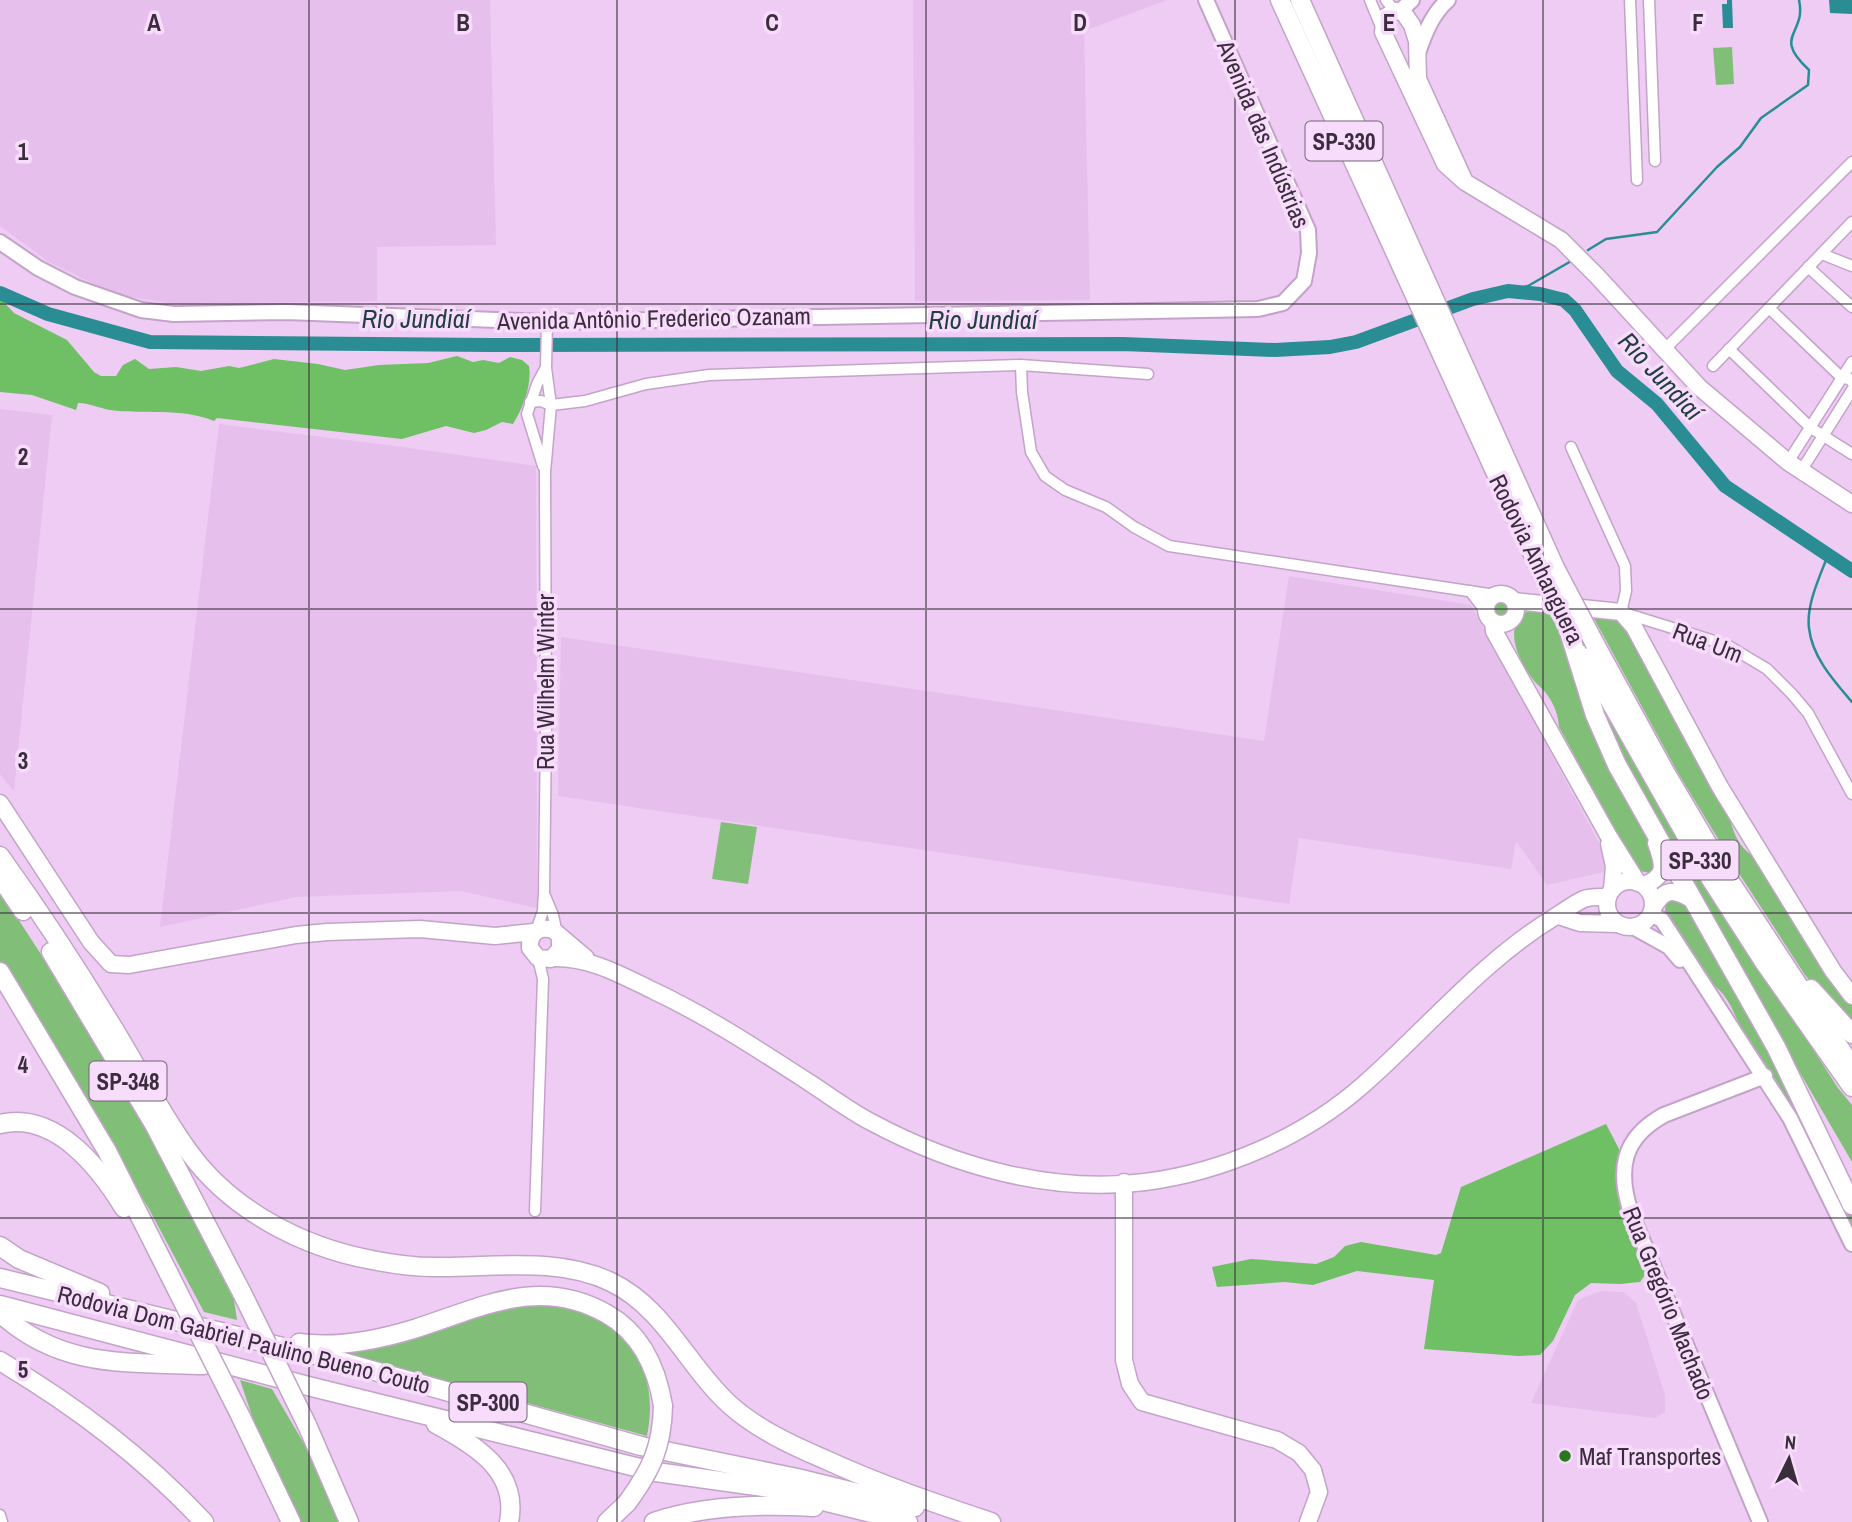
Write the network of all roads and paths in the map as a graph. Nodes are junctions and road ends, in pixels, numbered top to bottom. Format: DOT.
graph roads {
  1 [pos="1206,0"];
  2 [pos="1280,0"];
  3 [pos="1300,0"];
  4 [pos="1370,0"];
  5 [pos="1448,0"];
  6 [pos="1630,0"];
  7 [pos="1649,0"];
  8 [pos="1402,4"];
  9 [pos="1383,32"];
  10 [pos="1395,57"];
  11 [pos="1417,57"];
  12 [pos="1426,111"];
  13 [pos="1636,149"];
  14 [pos="1655,149"];
  15 [pos="1655,161"];
  16 [pos="1852,162"];
  17 [pos="1637,180"];
  18 [pos="1852,222"];
  19 [pos="0,242"];
  20 [pos="1822,254"];
  21 [pos="1852,266"];
  22 [pos="1808,267"];
  23 [pos="1415,278"];
  24 [pos="1283,303"];
  25 [pos="1769,307"];
  26 [pos="1852,307"];
  27 [pos="547,328"];
  28 [pos="1729,349"];
  29 [pos="1664,350"];
  30 [pos="1852,362"];
  31 [pos="1021,365"];
  32 [pos="546,366"];
  33 [pos="1713,366"];
  34 [pos="1148,373"];
  35 [pos="1850,385"];
  36 [pos="530,402"];
  37 [pos="551,405"];
  38 [pos="528,424"];
  39 [pos="550,424"];
  40 [pos="1811,428"];
  41 [pos="1823,436"];
  42 [pos="1570,447"];
  43 [pos="1852,454"];
  44 [pos="1795,467"];
  45 [pos="545,472"];
  46 [pos="1852,504"];
  47 [pos="1548,570"];
  48 [pos="1469,591"];
  49 [pos="1495,595"];
  50 [pos="1621,612"];
  51 [pos="1503,614"];
  52 [pos="1566,622"];
  53 [pos="1852,794"];
  54 [pos="0,803"];
  55 [pos="1650,828"];
  56 [pos="1608,835"];
  57 [pos="0,856"];
  58 [pos="0,877"];
  59 [pos="1641,884"];
  60 [pos="544,892"];
  61 [pos="1610,893"];
  62 [pos="1693,900"];
  63 [pos="1747,910"];
  64 [pos="1652,911"];
  65 [pos="1558,916"];
  66 [pos="1625,925"];
  67 [pos="535,932"];
  68 [pos="495,936"];
  69 [pos="559,936"];
  70 [pos="544,958"];
  71 [pos="591,961"];
  72 [pos="1691,967"];
  73 [pos="0,972"];
  74 [pos="1852,996"];
  75 [pos="1852,1034"];
  76 [pos="1776,1047"];
  77 [pos="1852,1067"];
  78 [pos="1765,1076"];
  79 [pos="1852,1087"];
  80 [pos="0,1124"];
  81 [pos="1852,1175"];
  82 [pos="1124,1182"];
  83 [pos="1852,1205"];
  84 [pos="535,1212"];
  85 [pos="1852,1244"];
  86 [pos="0,1246"];
  87 [pos="165,1266"];
  88 [pos="0,1278"];
  89 [pos="0,1305"];
  90 [pos="0,1313"];
  91 [pos="165,1319"];
  92 [pos="234,1336"];
  93 [pos="0,1361"];
  94 [pos="237,1367"];
  95 [pos="418,1414"];
  96 [pos="335,1485"];
  97 [pos="0,1515"];
  98 [pos="2,1522"];
  99 [pos="205,1522"];
  100 [pos="290,1522"];
  101 [pos="349,1522"];
  102 [pos="358,1522"];
  103 [pos="509,1522"];
  104 [pos="607,1522"];
  105 [pos="654,1522"];
  106 [pos="879,1522"];
  107 [pos="908,1522"];
  108 [pos="976,1522"];
  109 [pos="991,1522"];
  110 [pos="1308,1522"];
  111 [pos="1760,1522"];
  1 -- 24 [label="street, Avenida das Indústrias"];
  2 -- 23 [label="highway, Rodovia Anhanguera / SP-330"];
  3 -- 23 [label="highway, Rodovia Anhanguera / SP-330"];
  4 -- 9 [label="street"];
  5 -- 11 [label="street"];
  6 -- 13 [label="street"];
  7 -- 14 [label="street"];
  8 -- 9 [label="main road"];
  8 -- 11 [label="main road"];
  9 -- 10 [label="main road"];
  10 -- 11 [label="main road"];
  10 -- 12 [label="main road"];
  11 -- 12 [label="main road"];
  12 -- 29 [label="main road"];
  13 -- 14 [label="street"];
  13 -- 17 [label="street"];
  14 -- 15 [label="street"];
  16 -- 29 [label="street"];
  18 -- 20 [label="street"];
  19 -- 27 [label="street, Avenida Antônio Frederico Ozanam"];
  20 -- 21 [label="street"];
  20 -- 22 [label="street"];
  22 -- 25 [label="street"];
  22 -- 26 [label="street"];
  23 -- 47 [label="highway, Rodovia Anhanguera / SP-330"];
  24 -- 27 [label="street, Avenida Antônio Frederico Ozanam"];
  25 -- 28 [label="street"];
  25 -- 35 [label="street"];
  27 -- 32 [label="street"];
  28 -- 33 [label="street"];
  28 -- 40 [label="street"];
  29 -- 44 [label="main road"];
  30 -- 35 [label="street"];
  31 -- 34 [label="street"];
  31 -- 37 [label="street"];
  31 -- 48 [label="street"];
  32 -- 36 [label="street"];
  32 -- 37 [label="street"];
  35 -- 40 [label="street"];
  35 -- 41 [label="street"];
  36 -- 37 [label="street"];
  36 -- 38 [label="street"];
  37 -- 39 [label="street"];
  38 -- 39 [label="street"];
  38 -- 45 [label="street"];
  39 -- 45 [label="street"];
  40 -- 41 [label="street"];
  40 -- 44 [label="street"];
  41 -- 43 [label="street"];
  41 -- 44 [label="street"];
  42 -- 50 [label="street"];
  44 -- 46 [label="main road"];
  45 -- 60 [label="street, Rua Wilhelm Winter"];
  47 -- 52 [label="highway, Rodovia Anhanguera / SP-330, bridge"];
  47 -- 63 [label="highway, Rodovia Anhanguera / SP-330, bridge"];
  48 -- 49 [label="street"];
  48 -- 51 [label="street"];
  49 -- 51 [label="main road"];
  50 -- 51 [label="main road"];
  50 -- 53 [label="street, Rua Um"];
  50 -- 74 [label="main road"];
  51 -- 56 [label="main road"];
  52 -- 55 [label="highway"];
  52 -- 79 [label="highway, Rodovia Anhanguera / SP-330"];
  54 -- 68 [label="main road"];
  55 -- 59 [label="main road"];
  55 -- 62 [label="highway"];
  56 -- 59 [label="main road"];
  56 -- 61 [label="main road"];
  57 -- 109 [label="highway"];
  58 -- 96 [label="highway, SP-348, bridge"];
  59 -- 61 [label="main road"];
  59 -- 64 [label="main road"];
  60 -- 67 [label="street, Rua Wilhelm Winter"];
  60 -- 69 [label="street, Rua Wilhelm Winter"];
  61 -- 65 [label="main road"];
  61 -- 66 [label="main road"];
  62 -- 64 [label="main road"];
  62 -- 76 [label="highway"];
  63 -- 75 [label="highway"];
  63 -- 77 [label="highway, Rodovia Anhanguera / SP-330"];
  64 -- 66 [label="main road"];
  64 -- 72 [label="street"];
  65 -- 66 [label="main road"];
  65 -- 82 [label="main road"];
  66 -- 72 [label="street"];
  67 -- 68 [label="main road"];
  67 -- 69 [label="main road"];
  67 -- 70 [label="main road"];
  68 -- 70 [label="main road"];
  69 -- 70 [label="main road"];
  69 -- 71 [label="main road"];
  70 -- 71 [label="main road"];
  70 -- 84 [label="street"];
  71 -- 82 [label="main road"];
  72 -- 78 [label="street"];
  73 -- 87 [label="highway, SP-348"];
  76 -- 81 [label="highway"];
  76 -- 83 [label="highway"];
  78 -- 85 [label="street"];
  78 -- 111 [label="street, Rua Gregório Machado"];
  80 -- 87 [label="highway"];
  82 -- 110 [label="main road"];
  86 -- 91 [label="highway"];
  87 -- 100 [label="highway, SP-348, bridge"];
  88 -- 91 [label="highway, Rodovia Dom Gabriel Paulino Bueno Couto / SP-300"];
  89 -- 94 [label="highway, Rodovia Dom Gabriel Paulino Bueno Couto / SP-300"];
  90 -- 94 [label="highway"];
  91 -- 92 [label="highway, Rodovia Dom Gabriel Paulino Bueno Couto / SP-300"];
  92 -- 104 [label="highway, bridge"];
  92 -- 108 [label="highway, Rodovia Dom Gabriel Paulino Bueno Couto / SP-300"];
  93 -- 99 [label="highway"];
  94 -- 95 [label="highway, Rodovia Dom Gabriel Paulino Bueno Couto / SP-300"];
  95 -- 103 [label="highway"];
  95 -- 107 [label="highway, Rodovia Dom Gabriel Paulino Bueno Couto / SP-300"];
  96 -- 101 [label="highway, SP-348"];
  96 -- 102 [label="highway"];
  97 -- 98 [label="street"];
  105 -- 106 [label="highway"];
}
